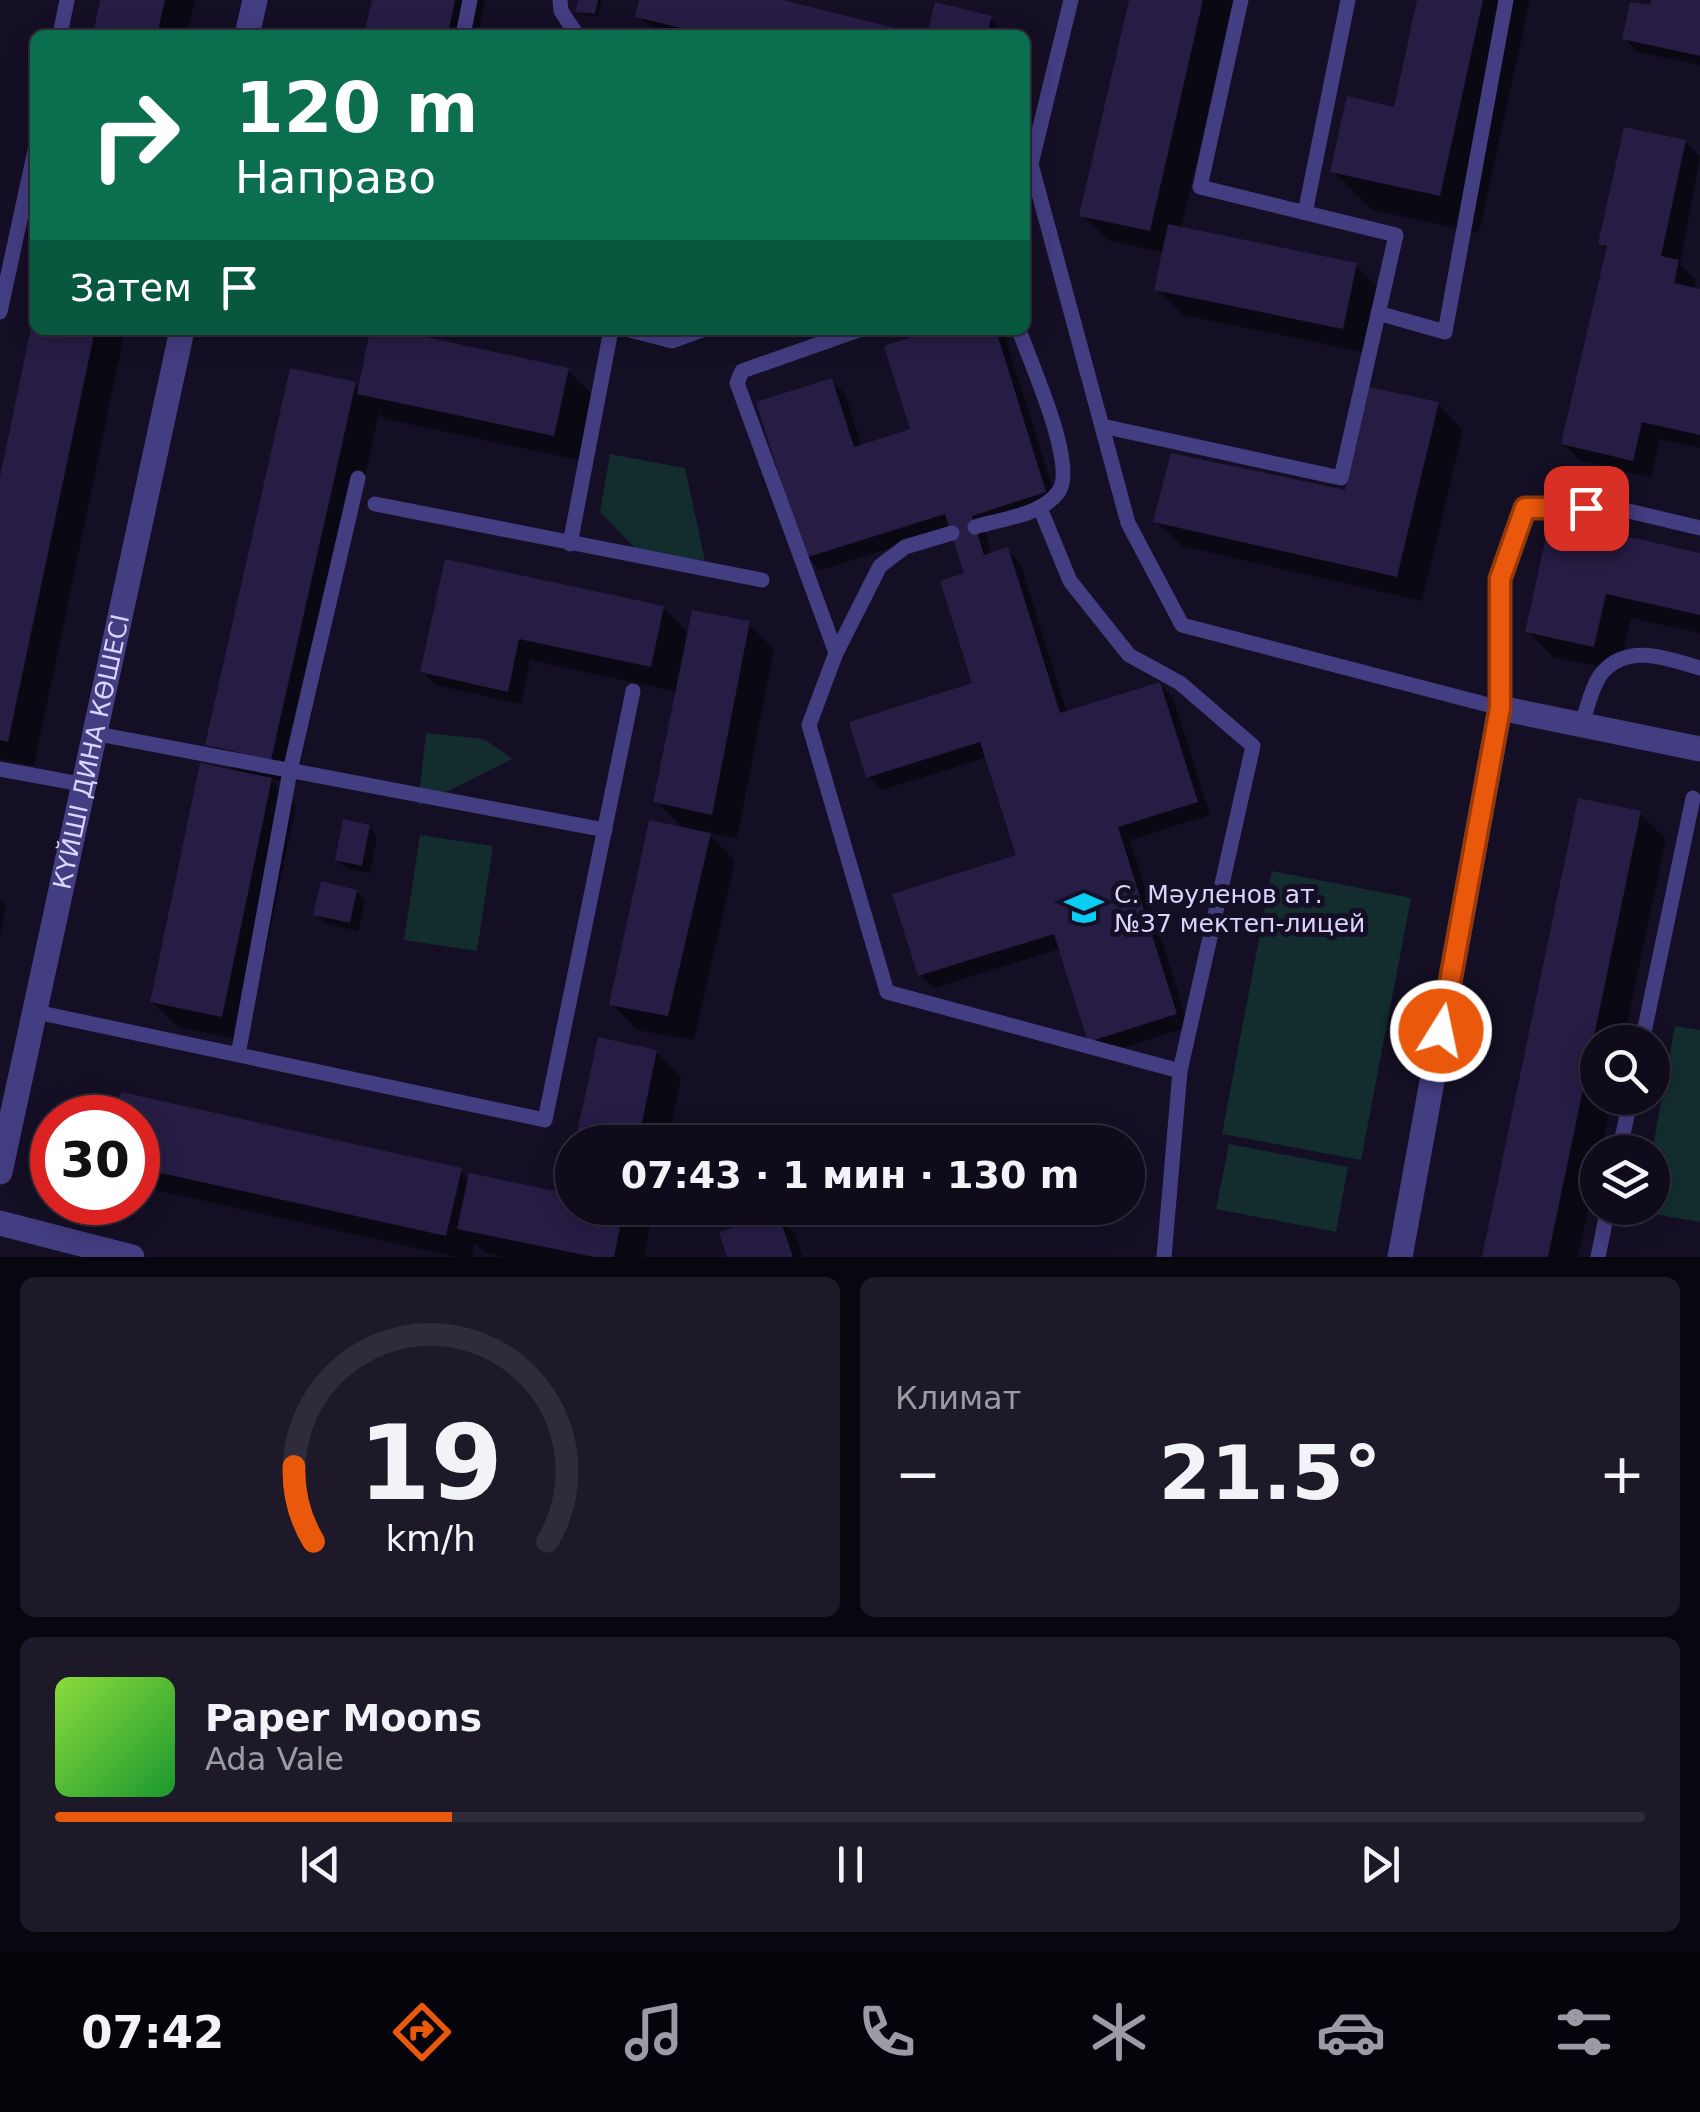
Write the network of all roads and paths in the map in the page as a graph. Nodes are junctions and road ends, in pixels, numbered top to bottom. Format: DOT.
graph roads {
  1 [pos="255,0"];
  2 [pos="470,0"];
  3 [pos="560,0"];
  4 [pos="1071,0"];
  5 [pos="1240,0"];
  6 [pos="1348,0"];
  7 [pos="1506,0"];
  8 [pos="63,1"];
  9 [pos="60,30"];
  10 [pos="248,30"];
  11 [pos="464,30"];
  12 [pos="574,30"];
  13 [pos="1030,155"];
  14 [pos="1030,170"];
  15 [pos="30,173"];
  16 [pos="1305,212"];
  17 [pos="0,312"];
  18 [pos="1378,313"];
  19 [pos="181,335"];
  20 [pos="610,335"];
  21 [pos="649,335"];
  22 [pos="688,335"];
  23 [pos="845,335"];
  24 [pos="1021,335"];
  25 [pos="1102,426"];
  26 [pos="358,478"];
  27 [pos="375,504"];
  28 [pos="1040,508"];
  29 [pos="975,527"];
  30 [pos="1700,528"];
  31 [pos="952,533"];
  32 [pos="570,544"];
  33 [pos="762,580"];
  34 [pos="836,653"];
  35 [pos="1700,668"];
  36 [pos="633,691"];
  37 [pos="1500,708"];
  38 [pos="1580,725"];
  39 [pos="98,734"];
  40 [pos="1700,749"];
  41 [pos="0,769"];
  42 [pos="290,771"];
  43 [pos="86,786"];
  44 [pos="1693,798"];
  45 [pos="605,830"];
  46 [pos="36,1012"];
  47 [pos="1646,1025"];
  48 [pos="238,1055"];
  49 [pos="1180,1072"];
  50 [pos="0,1172"];
  51 [pos="0,1222"];
  52 [pos="1605,1225"];
  53 [pos="132,1257"];
  54 [pos="1164,1257"];
  55 [pos="1400,1257"];
  56 [pos="1598,1257"];
  1 -- 10 [label="street"];
  2 -- 11 [label="lane"];
  3 -- 12 [label="lane"];
  4 -- 13 [label="lane"];
  5 -- 16 [label="lane"];
  6 -- 16 [label="lane"];
  7 -- 18 [label="lane"];
  8 -- 9 [label="lane"];
  14 -- 25 [label="lane"];
  15 -- 17 [label="lane"];
  16 -- 18 [label="lane"];
  18 -- 25 [label="lane"];
  19 -- 39 [label="street, КҮЙШІ ДИНА КӨШЕСІ"];
  20 -- 32 [label="lane"];
  21 -- 22 [label="lane"];
  23 -- 34 [label="lane"];
  24 -- 28 [label="lane"];
  25 -- 37 [label="lane"];
  26 -- 42 [label="lane"];
  27 -- 32 [label="lane"];
  28 -- 29 [label="lane"];
  28 -- 49 [label="lane"];
  30 -- 37 [label="lane"];
  31 -- 34 [label="lane"];
  32 -- 33 [label="lane"];
  34 -- 49 [label="lane"];
  35 -- 38 [label="lane"];
  36 -- 45 [label="lane"];
  37 -- 38 [label="street"];
  37 -- 55 [label="street"];
  38 -- 40 [label="street"];
  39 -- 42 [label="lane"];
  39 -- 43 [label="street, КҮЙШІ ДИНА КӨШЕСІ"];
  41 -- 43 [label="lane"];
  42 -- 45 [label="lane"];
  42 -- 48 [label="lane"];
  43 -- 46 [label="street, КҮЙШІ ДИНА КӨШЕСІ"];
  44 -- 47 [label="lane"];
  45 -- 48 [label="lane"];
  46 -- 48 [label="lane"];
  46 -- 50 [label="street, КҮЙШІ ДИНА КӨШЕСІ"];
  49 -- 54 [label="lane"];
  51 -- 53 [label="street"];
  52 -- 56 [label="lane"];
}
